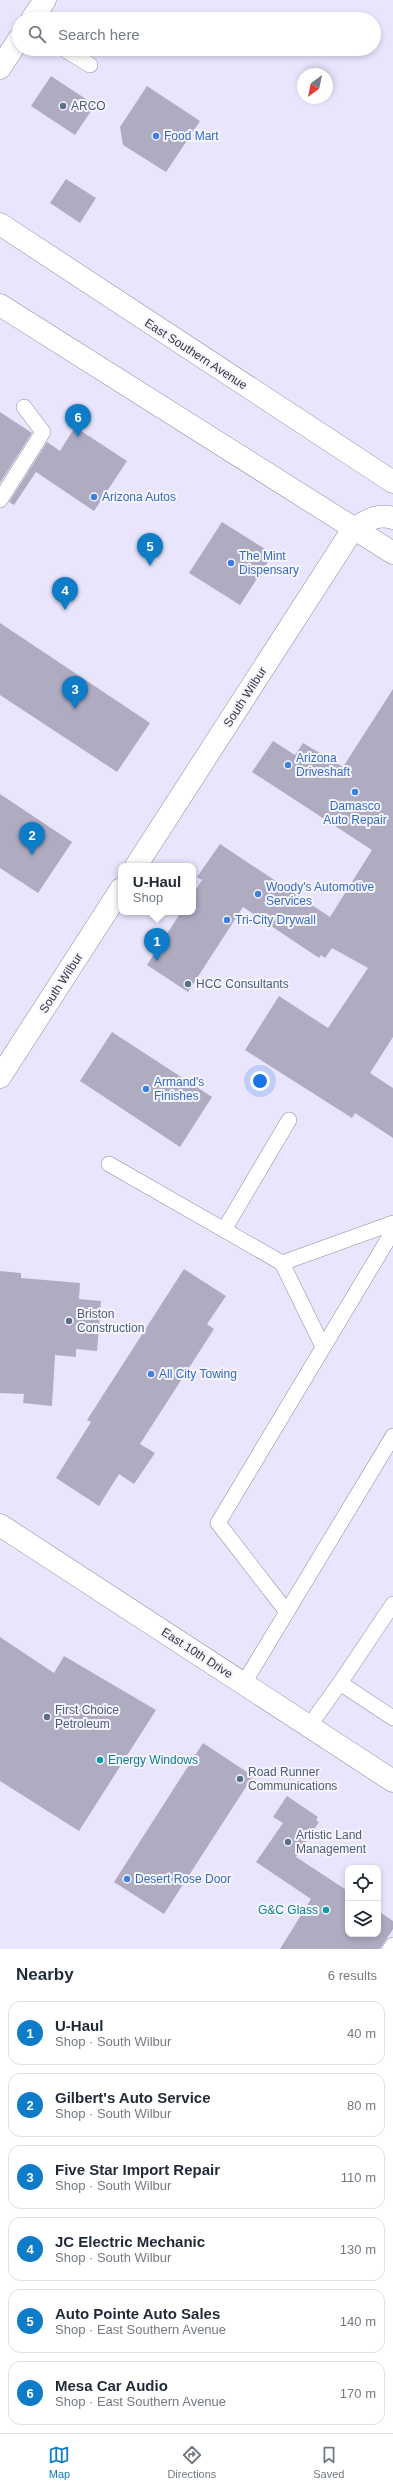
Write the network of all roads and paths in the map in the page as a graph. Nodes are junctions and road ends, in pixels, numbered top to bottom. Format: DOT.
graph roads {
  1 [pos="45,0"];
  2 [pos="37,12"];
  3 [pos="12,50"];
  4 [pos="75,56"];
  5 [pos="90,65"];
  6 [pos="0,68"];
  7 [pos="0,224"];
  8 [pos="0,305"];
  9 [pos="24,407"];
  10 [pos="393,482"];
  11 [pos="0,500"];
  12 [pos="393,518"];
  13 [pos="353,529"];
  14 [pos="393,554"];
  15 [pos="138,863"];
  16 [pos="118,894"];
  17 [pos="0,1077"];
  18 [pos="290,1120"];
  19 [pos="109,1164"];
  20 [pos="393,1223"];
  21 [pos="224,1230"];
  22 [pos="393,1231"];
  23 [pos="282,1263"];
  24 [pos="323,1347"];
  25 [pos="393,1436"];
  26 [pos="0,1525"];
  27 [pos="393,1604"];
  28 [pos="287,1612"];
  29 [pos="244,1683"];
  30 [pos="340,1683"];
  31 [pos="393,1718"];
  32 [pos="309,1726"];
  33 [pos="393,1781"];
  34 [pos="393,1945"];
  35 [pos="390,1949"];
  1 -- 2 [label="street"];
  3 -- 6 [label="street"];
  4 -- 5 [label="lane"];
  7 -- 10 [label="street, East Southern Avenue"];
  8 -- 13 [label="street"];
  9 -- 11 [label="lane"];
  12 -- 13 [label="street"];
  13 -- 14 [label="street"];
  13 -- 15 [label="street, South Wilbur"];
  16 -- 17 [label="street, South Wilbur"];
  18 -- 21 [label="lane"];
  19 -- 21 [label="lane"];
  20 -- 23 [label="lane"];
  21 -- 23 [label="lane"];
  22 -- 24 [label="lane"];
  23 -- 24 [label="lane"];
  24 -- 28 [label="lane"];
  25 -- 28 [label="lane"];
  26 -- 29 [label="street, East 10th Drive"];
  27 -- 30 [label="lane"];
  28 -- 29 [label="lane"];
  29 -- 32 [label="street, East 10th Drive"];
  30 -- 31 [label="lane"];
  30 -- 32 [label="lane"];
  32 -- 33 [label="street, East 10th Drive"];
  34 -- 35 [label="lane"];
}
